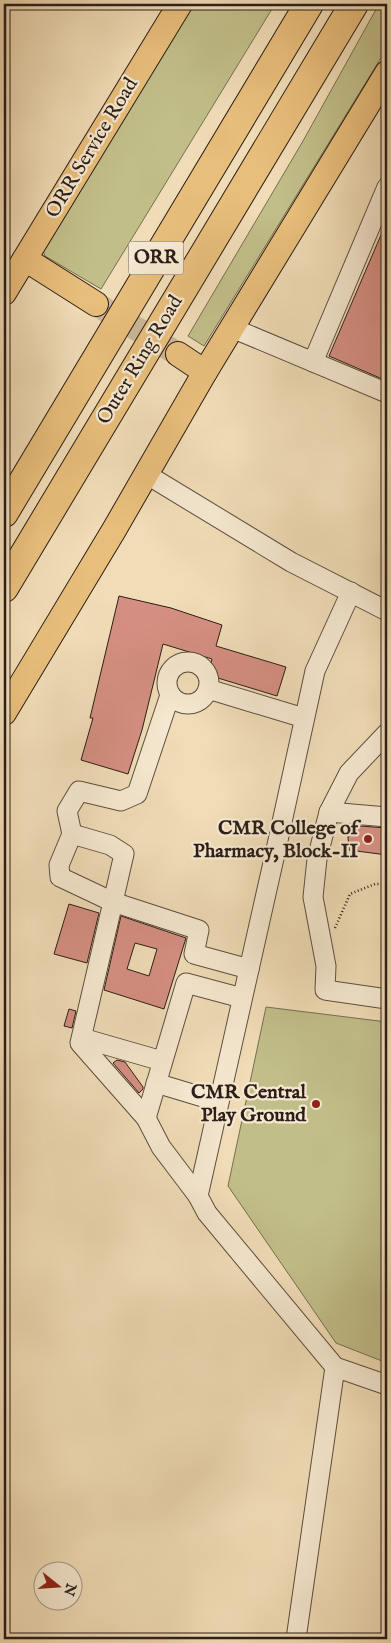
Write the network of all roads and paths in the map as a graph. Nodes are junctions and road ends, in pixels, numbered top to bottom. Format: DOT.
graph roads {
  1 [pos="180,4"];
  2 [pos="309,4"];
  3 [pos="354,4"];
  4 [pos="387,73"];
  5 [pos="387,187"];
  6 [pos="25,259"];
  7 [pos="4,293"];
  8 [pos="96,304"];
  9 [pos="232,328"];
  10 [pos="178,354"];
  11 [pos="312,362"];
  12 [pos="205,372"];
  13 [pos="387,393"];
  14 [pos="146,474"];
  15 [pos="4,512"];
  16 [pos="4,588"];
  17 [pos="351,592"];
  18 [pos="387,612"];
  19 [pos="208,689"];
  20 [pos="170,695"];
  21 [pos="4,713"];
  22 [pos="304,718"];
  23 [pos="387,733"];
  24 [pos="329,812"];
  25 [pos="387,817"];
  26 [pos="72,834"];
  27 [pos="387,884"];
  28 [pos="113,902"];
  29 [pos="334,934"];
  30 [pos="204,957"];
  31 [pos="249,969"];
  32 [pos="196,986"];
  33 [pos="242,998"];
  34 [pos="387,998"];
  35 [pos="82,1038"];
  36 [pos="162,1061"];
  37 [pos="156,1083"];
  38 [pos="219,1102"];
  39 [pos="146,1118"];
  40 [pos="198,1196"];
  41 [pos="336,1367"];
  42 [pos="387,1385"];
  43 [pos="296,1639"];
  1 -- 6 [label="main road, ORR Service Road"];
  2 -- 15 [label="highway, Outer Ring Road / ORR"];
  3 -- 16 [label="highway, Outer Ring Road / ORR"];
  4 -- 9 [label="main road"];
  5 -- 11 [label="lane"];
  6 -- 7 [label="main road, ORR Service Road"];
  6 -- 8 [label="main road"];
  9 -- 11 [label="lane"];
  9 -- 12 [label="main road"];
  10 -- 12 [label="main road"];
  11 -- 13 [label="lane"];
  12 -- 14 [label="main road"];
  14 -- 17 [label="lane"];
  14 -- 21 [label="main road"];
  17 -- 18 [label="lane"];
  17 -- 22 [label="lane"];
  19 -- 20 [label="lane"];
  19 -- 20 [label="lane"];
  19 -- 22 [label="lane"];
  20 -- 26 [label="lane"];
  22 -- 31 [label="lane"];
  23 -- 24 [label="lane"];
  24 -- 25 [label="lane"];
  24 -- 34 [label="lane"];
  26 -- 28 [label="lane"];
  26 -- 28 [label="lane"];
  27 -- 29 [label="path"];
  28 -- 30 [label="lane"];
  28 -- 35 [label="lane"];
  30 -- 31 [label="lane"];
  30 -- 32 [label="lane"];
  31 -- 33 [label="lane"];
  32 -- 33 [label="lane"];
  32 -- 36 [label="lane"];
  33 -- 38 [label="lane"];
  35 -- 36 [label="lane"];
  35 -- 39 [label="lane"];
  36 -- 37 [label="lane"];
  37 -- 38 [label="lane"];
  37 -- 39 [label="lane"];
  38 -- 40 [label="lane"];
  39 -- 40 [label="lane"];
  40 -- 41 [label="lane"];
  41 -- 42 [label="lane"];
  41 -- 43 [label="lane"];
}
